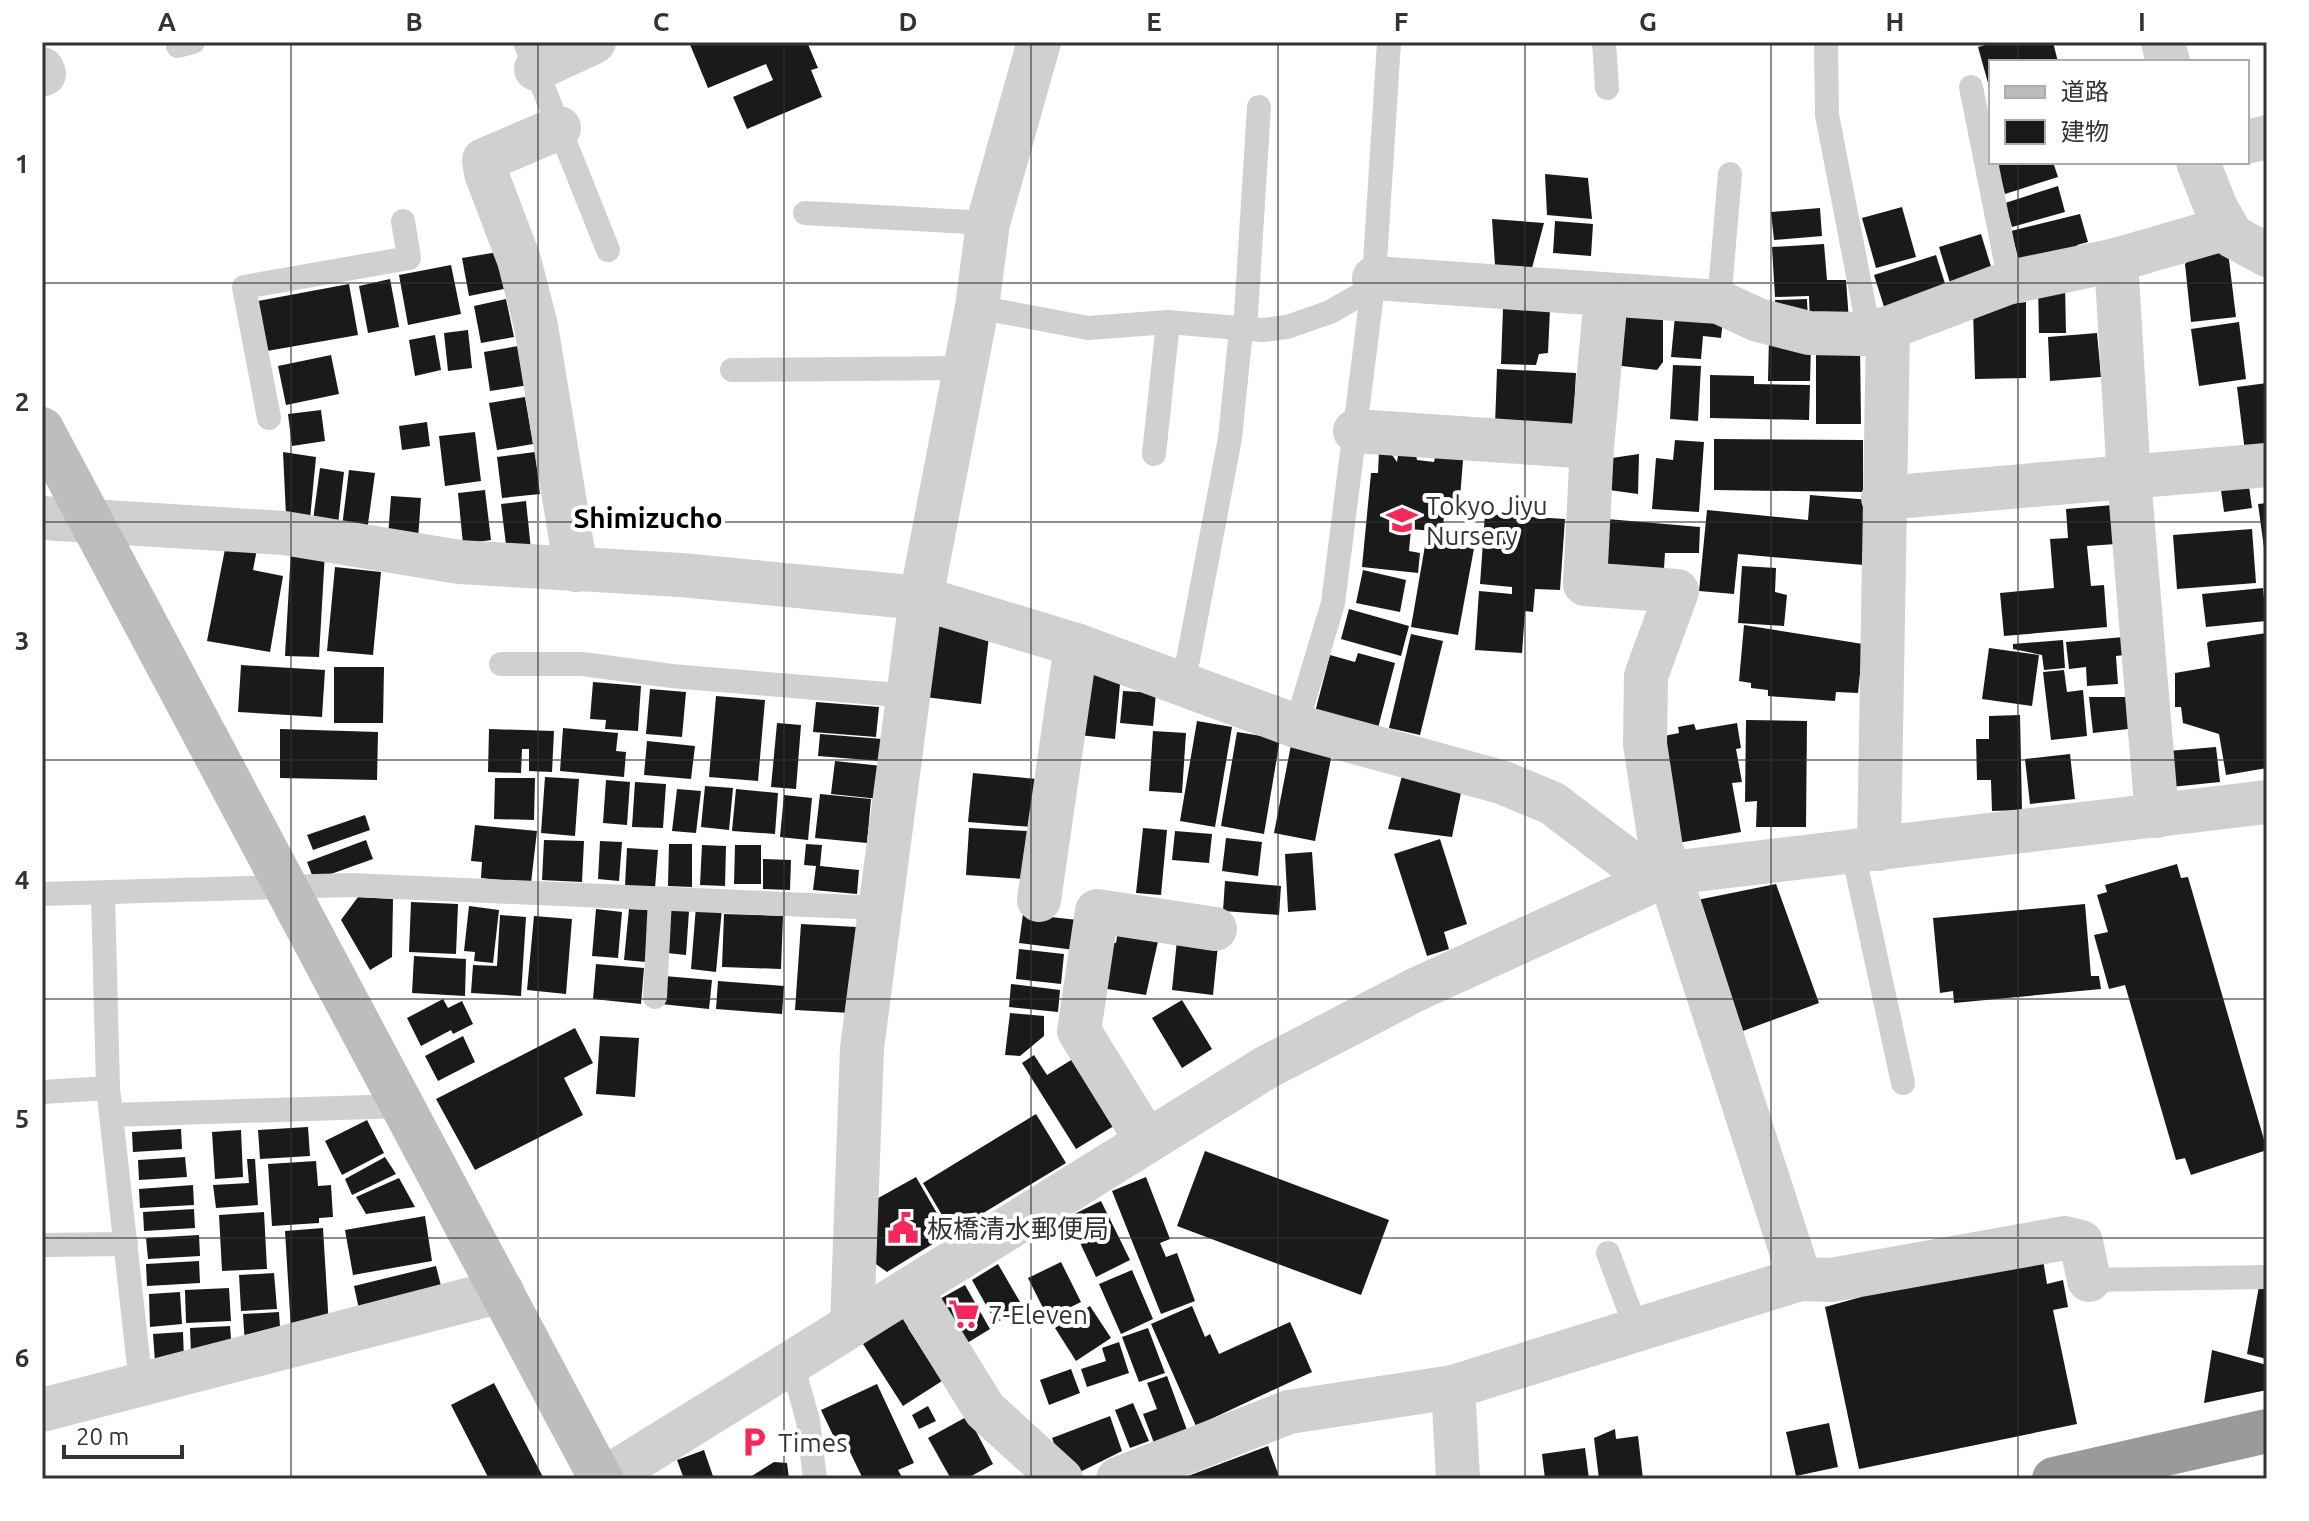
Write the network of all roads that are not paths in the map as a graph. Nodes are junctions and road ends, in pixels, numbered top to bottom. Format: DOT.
graph roads {
  1 [pos="594,42"];
  2 [pos="1039,42"];
  3 [pos="1389,42"];
  4 [pos="1604,42"];
  5 [pos="1826,42"];
  6 [pos="530,55"];
  7 [pos="1971,87"];
  8 [pos="1607,88"];
  9 [pos="1259,107"];
  10 [pos="559,128"];
  11 [pos="2199,164"];
  12 [pos="1730,174"];
  13 [pos="805,213"];
  14 [pos="403,221"];
  15 [pos="988,223"];
  16 [pos="2227,228"];
  17 [pos="608,250"];
  18 [pos="2267,255"];
  19 [pos="2116,260"];
  20 [pos="2010,282"];
  21 [pos="1373,283"];
  22 [pos="1606,297"];
  23 [pos="1719,302"];
  24 [pos="977,307"];
  25 [pos="1168,322"];
  26 [pos="1243,330"];
  27 [pos="1878,330"];
  28 [pos="966,368"];
  29 [pos="732,370"];
  30 [pos="269,418"];
  31 [pos="42,429"];
  32 [pos="1355,431"];
  33 [pos="1592,447"];
  34 [pos="1154,454"];
  35 [pos="2267,465"];
  36 [pos="2129,478"];
  37 [pos="1883,498"];
  38 [pos="42,518"];
  39 [pos="87,518"];
  40 [pos="576,570"];
  41 [pos="921,598"];
  42 [pos="1076,645"];
  43 [pos="501,664"];
  44 [pos="1179,683"];
  45 [pos="910,696"];
  46 [pos="1296,726"];
  47 [pos="2267,802"];
  48 [pos="2157,816"];
  49 [pos="1866,850"];
  50 [pos="1670,873"];
  51 [pos="284,889"];
  52 [pos="42,894"];
  53 [pos="103,895"];
  54 [pos="660,899"];
  55 [pos="1039,900"];
  56 [pos="879,908"];
  57 [pos="1215,929"];
  58 [pos="655,997"];
  59 [pos="1903,1083"];
  60 [pos="108,1088"];
  61 [pos="42,1092"];
  62 [pos="404,1106"];
  63 [pos="112,1115"];
  64 [pos="1147,1141"];
  65 [pos="126,1244"];
  66 [pos="42,1245"];
  67 [pos="1608,1253"];
  68 [pos="2267,1277"];
  69 [pos="1800,1279"];
  70 [pos="2089,1280"];
  71 [pos="910,1289"];
  72 [pos="502,1291"];
  73 [pos="852,1325"];
  74 [pos="1636,1328"];
  75 [pos="792,1363"];
  76 [pos="141,1385"];
  77 [pos="1453,1387"];
  78 [pos="42,1410"];
  79 [pos="2267,1431"];
  80 [pos="2267,1454"];
  81 [pos="602,1479"];
  82 [pos="815,1479"];
  83 [pos="1061,1479"];
  84 [pos="1118,1479"];
  85 [pos="1458,1479"];
  86 [pos="2054,1479"];
  87 [pos="2156,1479"];
  1 -- 6 [label="street"];
  2 -- 15 [label="street"];
  3 -- 21 [label="lane"];
  4 -- 8 [label="lane"];
  5 -- 27 [label="lane"];
  6 -- 10 [label="lane"];
  7 -- 20 [label="lane"];
  9 -- 26 [label="lane"];
  10 -- 17 [label="lane"];
  10 -- 40 [label="street"];
  11 -- 16 [label="street"];
  12 -- 23 [label="lane"];
  13 -- 15 [label="lane"];
  14 -- 30 [label="lane"];
  15 -- 24 [label="street"];
  16 -- 18 [label="street"];
  16 -- 19 [label="street"];
  19 -- 20 [label="street"];
  19 -- 36 [label="street"];
  20 -- 27 [label="street"];
  21 -- 22 [label="street"];
  21 -- 26 [label="lane"];
  21 -- 32 [label="lane"];
  22 -- 23 [label="street"];
  22 -- 33 [label="street"];
  23 -- 27 [label="street"];
  24 -- 25 [label="lane"];
  24 -- 28 [label="street"];
  25 -- 26 [label="lane"];
  25 -- 34 [label="lane"];
  26 -- 44 [label="lane"];
  27 -- 37 [label="street"];
  28 -- 29 [label="lane"];
  28 -- 41 [label="street"];
  31 -- 39 [label="street"];
  32 -- 33 [label="street"];
  32 -- 46 [label="lane"];
  33 -- 50 [label="street"];
  35 -- 36 [label="street"];
  36 -- 37 [label="street"];
  36 -- 48 [label="street"];
  37 -- 49 [label="street"];
  38 -- 39 [label="street"];
  39 -- 40 [label="street"];
  39 -- 51 [label="street"];
  40 -- 41 [label="street"];
  41 -- 42 [label="street"];
  41 -- 45 [label="street"];
  42 -- 44 [label="street"];
  42 -- 55 [label="street"];
  43 -- 45 [label="lane"];
  44 -- 46 [label="street"];
  45 -- 56 [label="street"];
  46 -- 50 [label="street"];
  47 -- 48 [label="street"];
  48 -- 49 [label="street"];
  49 -- 50 [label="street"];
  49 -- 59 [label="lane"];
  50 -- 64 [label="street"];
  50 -- 69 [label="street"];
  51 -- 53 [label="lane"];
  51 -- 54 [label="lane"];
  51 -- 62 [label="street"];
  52 -- 53 [label="lane"];
  53 -- 60 [label="lane"];
  54 -- 56 [label="lane"];
  54 -- 58 [label="lane"];
  56 -- 73 [label="street"];
  57 -- 64 [label="street"];
  60 -- 61 [label="lane"];
  60 -- 63 [label="lane"];
  62 -- 63 [label="lane"];
  62 -- 72 [label="street"];
  63 -- 65 [label="lane"];
  64 -- 71 [label="street"];
  65 -- 66 [label="lane"];
  65 -- 76 [label="lane"];
  67 -- 74 [label="lane"];
  68 -- 70 [label="lane"];
  69 -- 70 [label="street"];
  69 -- 74 [label="street"];
  71 -- 73 [label="street"];
  71 -- 83 [label="street"];
  72 -- 76 [label="street"];
  72 -- 81 [label="street"];
  73 -- 75 [label="street"];
  74 -- 77 [label="street"];
  75 -- 81 [label="street"];
  75 -- 82 [label="lane"];
  76 -- 78 [label="street"];
  77 -- 84 [label="street"];
  77 -- 85 [label="street"];
  79 -- 86 [label="highway"];
  80 -- 87 [label="highway"];
}
